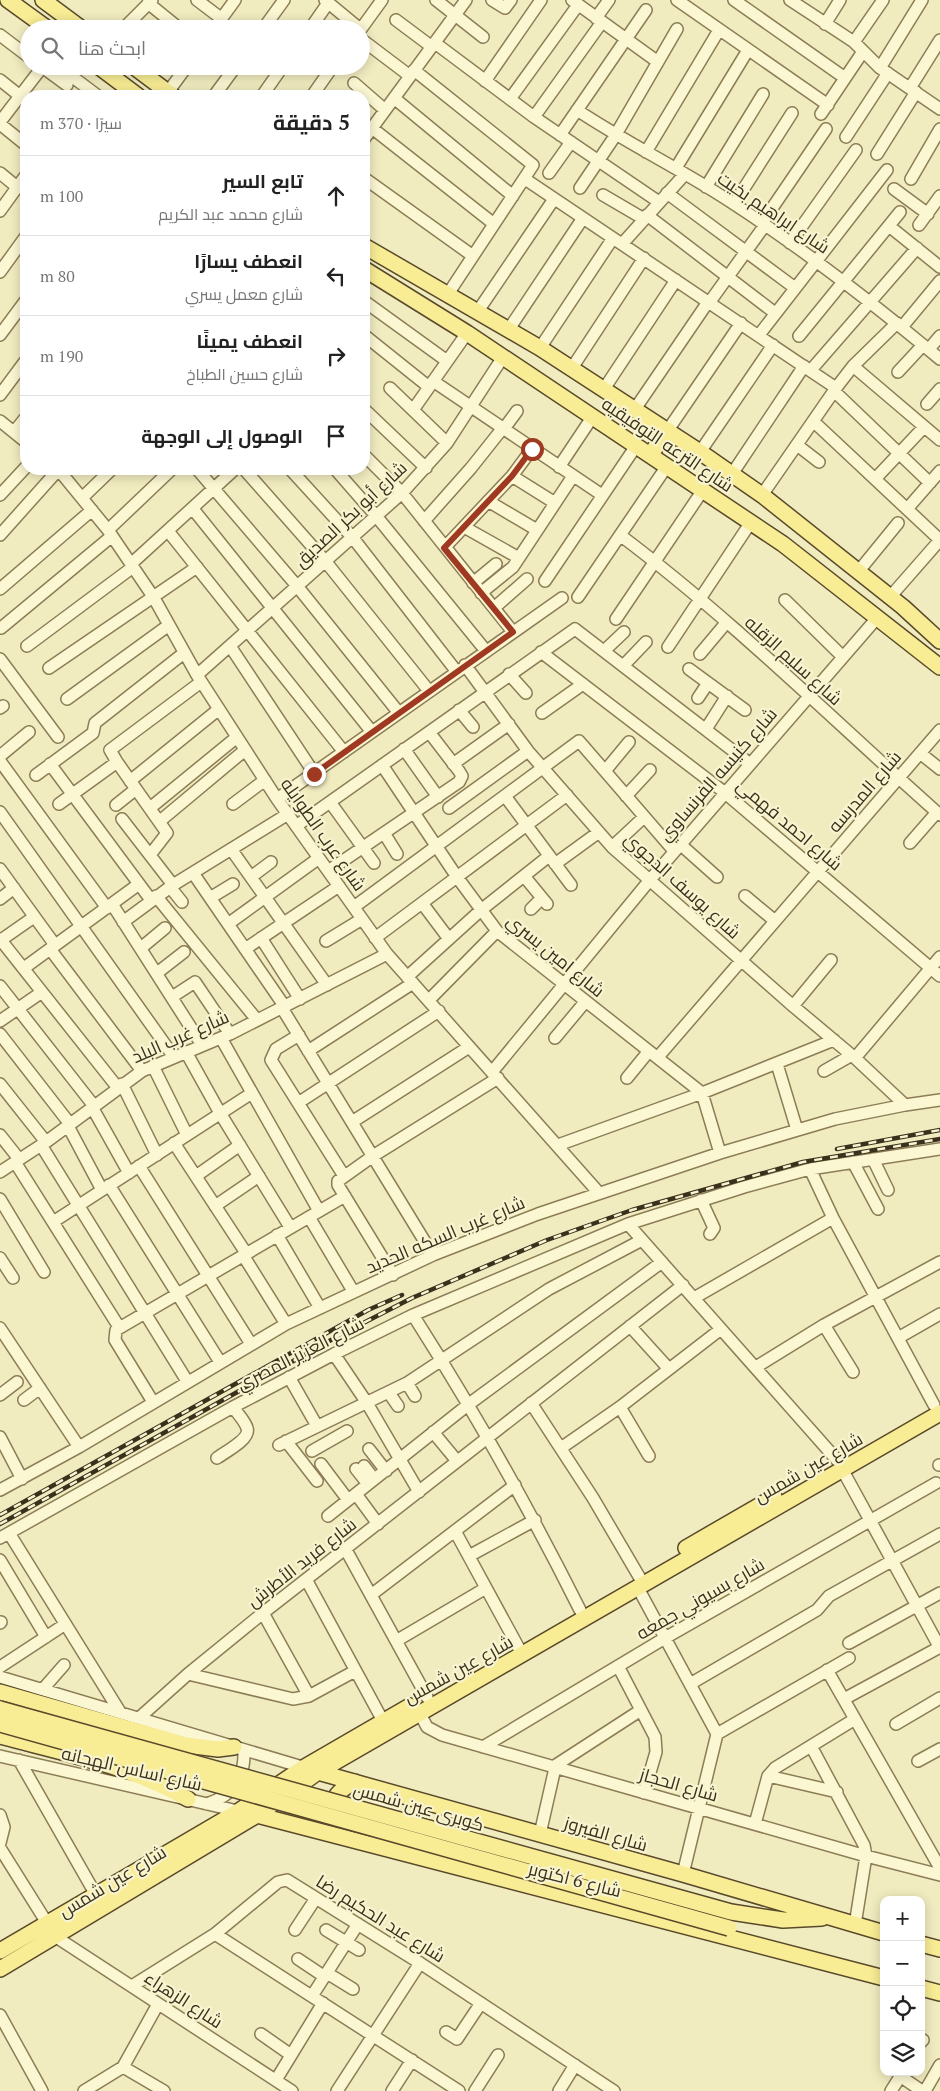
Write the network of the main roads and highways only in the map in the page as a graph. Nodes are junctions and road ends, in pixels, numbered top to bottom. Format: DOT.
graph roads {
  1 [pos="8,0"];
  2 [pos="43,0"];
  3 [pos="36,20"];
  4 [pos="70,20"];
  5 [pos="110,75"];
  6 [pos="145,75"];
  7 [pos="130,90"];
  8 [pos="165,90"];
  9 [pos="370,249"];
  10 [pos="370,273"];
  11 [pos="668,430"];
  12 [pos="650,455"];
  13 [pos="797,524"];
  14 [pos="783,544"];
  15 [pos="940,641"];
  16 [pos="940,667"];
  17 [pos="938,1412"];
  18 [pos="641,1583"];
  19 [pos="520,1650"];
  20 [pos="0,1692"];
  21 [pos="0,1709"];
  22 [pos="0,1724"];
  23 [pos="0,1736"];
  24 [pos="239,1749"];
  25 [pos="310,1770"];
  26 [pos="355,1782"];
  27 [pos="188,1799"];
  28 [pos="256,1815"];
  29 [pos="334,1836"];
  30 [pos="831,1917"];
  31 [pos="880,1932"];
  32 [pos="2,1945"];
  33 [pos="925,1945"];
  34 [pos="940,1949"];
  35 [pos="817,1960"];
  36 [pos="0,1969"];
  37 [pos="880,1977"];
  38 [pos="925,1989"];
  39 [pos="940,1992"];
  1 -- 3 [label="main road"];
  2 -- 4 [label="main road"];
  5 -- 7 [label="main road"];
  6 -- 8 [label="main road"];
  9 -- 11 [label="main road, شارع الترعه التوفيقيه"];
  10 -- 12 [label="main road, شارع الترعه التوفيقيه"];
  11 -- 12 [label="main road"];
  11 -- 13 [label="main road, شارع الترعه التوفيقيه"];
  12 -- 14 [label="main road, شارع الترعه التوفيقيه"];
  13 -- 14 [label="main road"];
  13 -- 15 [label="main road, شارع الترعه التوفيقيه"];
  14 -- 16 [label="main road, شارع الترعه التوفيقيه"];
  17 -- 18 [label="main road, شارع عين شمس"];
  18 -- 19 [label="main road, شارع عين شمس"];
  18 -- 19 [label="main road, شارع عين شمس"];
  19 -- 25 [label="main road, شارع عين شمس"];
  19 -- 25 [label="main road, شارع عين شمس"];
  20 -- 24 [label="main road"];
  21 -- 30 [label="main road, كوبرى عين شمس, bridge"];
  22 -- 35 [label="main road, كوبرى عين شمس, bridge"];
  23 -- 27 [label="main road"];
  25 -- 26 [label="main road, شارع الفيروز"];
  25 -- 28 [label="main road, شارع عين شمس"];
  25 -- 32 [label="main road, شارع عين شمس"];
  26 -- 29 [label="main road"];
  26 -- 30 [label="main road, شارع الفيروز"];
  28 -- 29 [label="main road, شارع 6 اكتوبر"];
  28 -- 36 [label="main road, شارع عين شمس"];
  29 -- 35 [label="main road, شارع 6 اكتوبر"];
  30 -- 31 [label="main road, شارع الفيروز"];
  33 -- 34 [label="main road"];
  35 -- 37 [label="main road, شارع 6 اكتوبر"];
  38 -- 39 [label="main road"];
}
